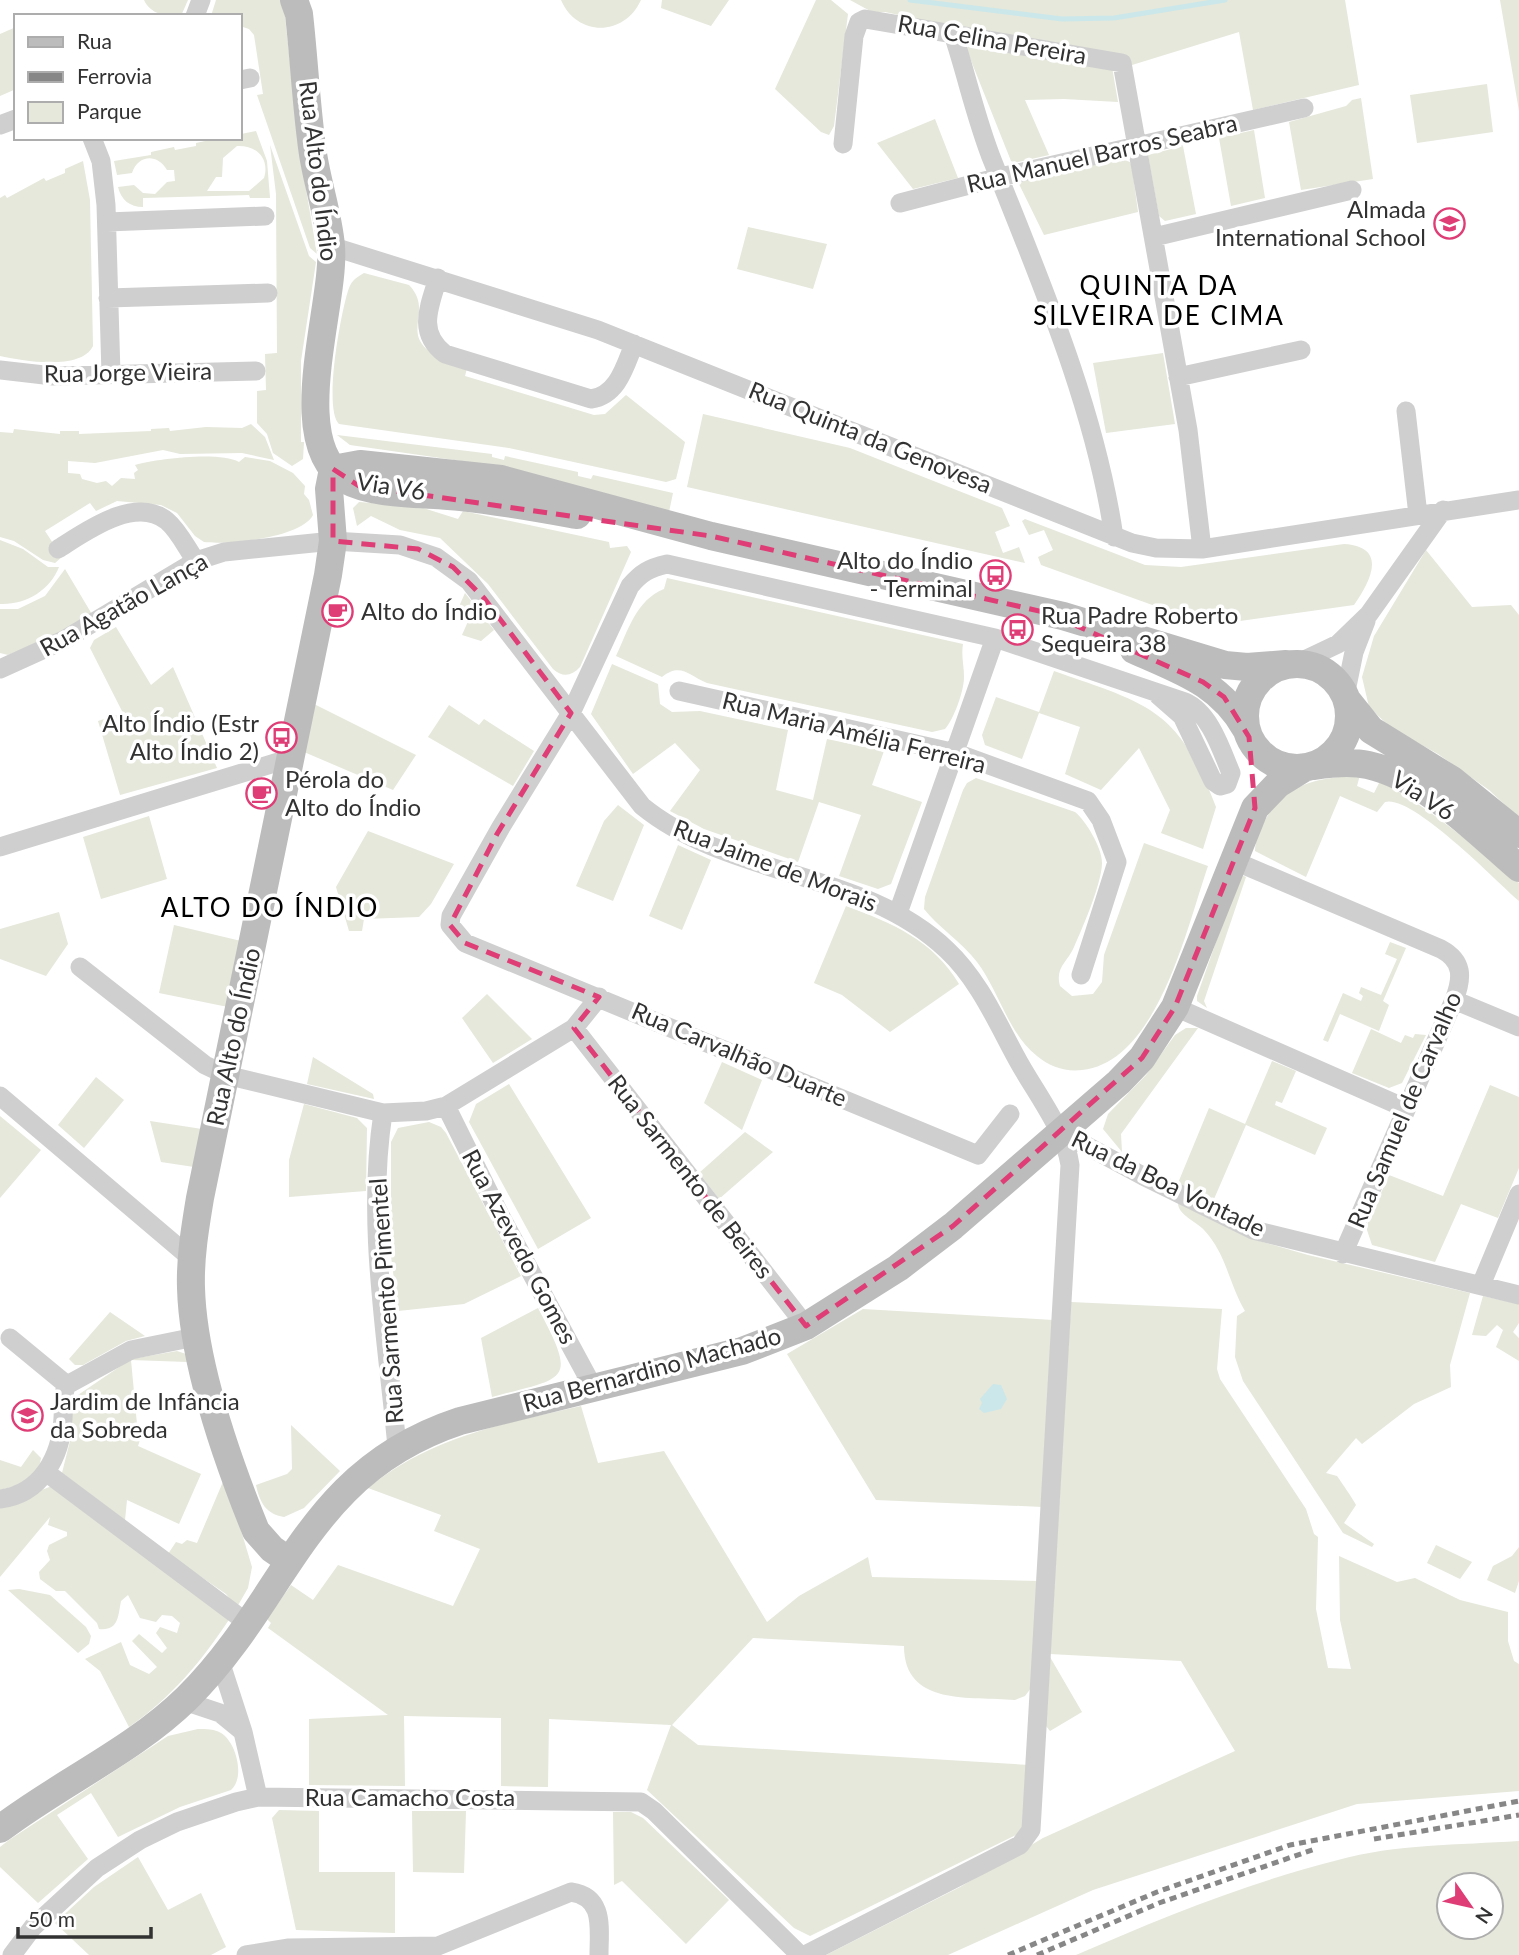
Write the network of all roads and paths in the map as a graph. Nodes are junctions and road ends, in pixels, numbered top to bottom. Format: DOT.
graph roads {
  1 [pos="294,0"];
  2 [pos="953,34"];
  3 [pos="1304,108"];
  4 [pos="93,140"];
  5 [pos="842,144"];
  6 [pos="1137,145"];
  7 [pos="1000,177"];
  8 [pos="1352,190"];
  9 [pos="900,203"];
  10 [pos="265,216"];
  11 [pos="107,222"];
  12 [pos="1154,237"];
  13 [pos="331,246"];
  14 [pos="438,278"];
  15 [pos="268,293"];
  16 [pos="108,298"];
  17 [pos="634,344"];
  18 [pos="1301,350"];
  19 [pos="0,370"];
  20 [pos="256,371"];
  21 [pos="111,374"];
  22 [pos="1178,377"];
  23 [pos="1406,411"];
  24 [pos="333,469"];
  25 [pos="1519,500"];
  26 [pos="1443,510"];
  27 [pos="1418,515"];
  28 [pos="1114,537"];
  29 [pos="333,541"];
  30 [pos="1202,548"];
  31 [pos="58,549"];
  32 [pos="196,561"];
  33 [pos="1048,613"];
  34 [pos="1369,614"];
  35 [pos="995,638"];
  36 [pos="1292,664"];
  37 [pos="0,669"];
  38 [pos="679,691"];
  39 [pos="1346,698"];
  40 [pos="571,713"];
  41 [pos="1196,724"];
  42 [pos="1248,733"];
  43 [pos="956,752"];
  44 [pos="291,758"];
  45 [pos="1307,767"];
  46 [pos="1255,808"];
  47 [pos="1519,834"];
  48 [pos="0,847"];
  49 [pos="1232,860"];
  50 [pos="1519,868"];
  51 [pos="898,913"];
  52 [pos="80,967"];
  53 [pos="1080,975"];
  54 [pos="599,997"];
  55 [pos="1454,1000"];
  56 [pos="1175,1007"];
  57 [pos="1519,1027"];
  58 [pos="574,1028"];
  59 [pos="226,1075"];
  60 [pos="0,1096"];
  61 [pos="446,1106"];
  62 [pos="1405,1108"];
  63 [pos="383,1113"];
  64 [pos="1010,1114"];
  65 [pos="1061,1132"];
  66 [pos="1519,1194"];
  67 [pos="1343,1254"];
  68 [pos="192,1259"];
  69 [pos="1481,1285"];
  70 [pos="1519,1295"];
  71 [pos="806,1326"];
  72 [pos="195,1337"];
  73 [pos="10,1338"];
  74 [pos="67,1385"];
  75 [pos="593,1387"];
  76 [pos="397,1447"];
  77 [pos="47,1473"];
  78 [pos="0,1499"];
  79 [pos="288,1560"];
  80 [pos="246,1622"];
  81 [pos="219,1661"];
  82 [pos="184,1701"];
  83 [pos="243,1732"];
  84 [pos="258,1797"];
  85 [pos="0,1829"];
  86 [pos="12,1955"];
  87 [pos="246,1955"];
  88 [pos="599,1955"];
  89 [pos="803,1955"];
  1 -- 13 [label="main road, Rua Alto do Índio"];
  2 -- 5 [label="street, Rua Celina Pereira"];
  2 -- 6 [label="street, Rua Celina Pereira"];
  2 -- 7 [label="street"];
  3 -- 6 [label="street, Rua Manuel Barros Seabra"];
  4 -- 11 [label="street"];
  6 -- 7 [label="street, Rua Manuel Barros Seabra"];
  6 -- 12 [label="street"];
  7 -- 9 [label="street, Rua Manuel Barros Seabra"];
  7 -- 28 [label="street"];
  8 -- 12 [label="street"];
  10 -- 11 [label="street"];
  11 -- 16 [label="street"];
  12 -- 22 [label="street"];
  13 -- 14 [label="street, Rua Quinta da Genovesa"];
  13 -- 24 [label="main road, Rua Alto do Índio"];
  14 -- 17 [label="street, Rua Quinta da Genovesa"];
  14 -- 17 [label="street"];
  15 -- 16 [label="street"];
  16 -- 21 [label="street"];
  17 -- 28 [label="street, Rua Quinta da Genovesa"];
  18 -- 22 [label="street"];
  19 -- 21 [label="street, Rua Jorge Vieira"];
  20 -- 21 [label="street, Rua Jorge Vieira"];
  22 -- 30 [label="street"];
  23 -- 27 [label="street"];
  24 -- 29 [label="main road, Rua Alto do Índio"];
  24 -- 33 [label="main road, Via V6"];
  25 -- 26 [label="street, Rua Quinta da Genovesa"];
  26 -- 27 [label="street, Rua Quinta da Genovesa"];
  26 -- 34 [label="street"];
  27 -- 30 [label="street, Rua Quinta da Genovesa"];
  28 -- 30 [label="street, Rua Quinta da Genovesa"];
  29 -- 32 [label="street, Rua Agatão Lança"];
  29 -- 40 [label="street, Rua Jaime de Morais"];
  29 -- 44 [label="main road, Rua Alto do Índio"];
  31 -- 32 [label="street"];
  32 -- 37 [label="street, Rua Agatão Lança"];
  33 -- 36 [label="main road, Via V6"];
  33 -- 42 [label="main road, Via V6"];
  34 -- 36 [label="street"];
  34 -- 39 [label="street"];
  35 -- 40 [label="street"];
  35 -- 41 [label="street"];
  35 -- 43 [label="street"];
  36 -- 39 [label="main road"];
  36 -- 42 [label="main road"];
  38 -- 43 [label="street, Rua Maria Amélia Ferreira"];
  39 -- 45 [label="main road"];
  39 -- 47 [label="main road, Via V6"];
  40 -- 51 [label="street, Rua Jaime de Morais"];
  40 -- 54 [label="street, Rua Carvalhão Duarte"];
  42 -- 45 [label="main road"];
  42 -- 46 [label="main road, Rua Bernardino Machado"];
  43 -- 51 [label="street"];
  43 -- 53 [label="street, Rua Maria Amélia Ferreira"];
  44 -- 48 [label="street"];
  44 -- 59 [label="main road, Rua Alto do Índio"];
  45 -- 46 [label="main road, Rua Bernardino Machado"];
  45 -- 50 [label="main road, Via V6"];
  46 -- 49 [label="main road, Rua Bernardino Machado"];
  49 -- 55 [label="street, Rua Samuel de Carvalho"];
  49 -- 56 [label="main road, Rua Bernardino Machado"];
  51 -- 65 [label="street, Rua Jaime de Morais"];
  52 -- 59 [label="street"];
  54 -- 58 [label="street"];
  54 -- 64 [label="street, Rua Carvalhão Duarte"];
  55 -- 57 [label="street"];
  55 -- 62 [label="street, Rua Samuel de Carvalho"];
  56 -- 62 [label="street"];
  56 -- 65 [label="main road, Rua Bernardino Machado"];
  58 -- 61 [label="street"];
  58 -- 71 [label="street, Rua Sarmento de Beires"];
  59 -- 63 [label="street"];
  59 -- 68 [label="main road, Rua Alto do Índio"];
  60 -- 68 [label="street"];
  61 -- 63 [label="street"];
  61 -- 75 [label="street, Rua Azevedo Gomes"];
  62 -- 67 [label="street, Rua Samuel de Carvalho"];
  63 -- 76 [label="street, Rua Sarmento Pimentel"];
  65 -- 67 [label="street, Rua da Boa Vontade"];
  65 -- 71 [label="main road, Rua Bernardino Machado"];
  65 -- 89 [label="street"];
  66 -- 69 [label="street"];
  67 -- 69 [label="street, Rua da Boa Vontade"];
  68 -- 72 [label="main road, Rua Alto do Índio"];
  69 -- 70 [label="street, Rua da Boa Vontade"];
  71 -- 75 [label="main road, Rua Bernardino Machado"];
  72 -- 74 [label="street"];
  72 -- 79 [label="main road, Rua Alto do Índio"];
  73 -- 74 [label="street"];
  74 -- 77 [label="street"];
  75 -- 76 [label="main road, Rua Bernardino Machado"];
  76 -- 79 [label="main road, Rua Bernardino Machado"];
  77 -- 78 [label="street"];
  77 -- 80 [label="street"];
  79 -- 80 [label="main road, Rua Bernardino Machado"];
  80 -- 81 [label="main road, Rua Bernardino Machado"];
  81 -- 82 [label="main road, Rua Bernardino Machado"];
  81 -- 83 [label="street"];
  82 -- 83 [label="street"];
  82 -- 85 [label="main road, Rua Bernardino Machado"];
  83 -- 84 [label="street"];
  84 -- 86 [label="street, Rua Camacho Costa"];
  84 -- 89 [label="street, Rua Camacho Costa"];
  87 -- 88 [label="street"];
}
